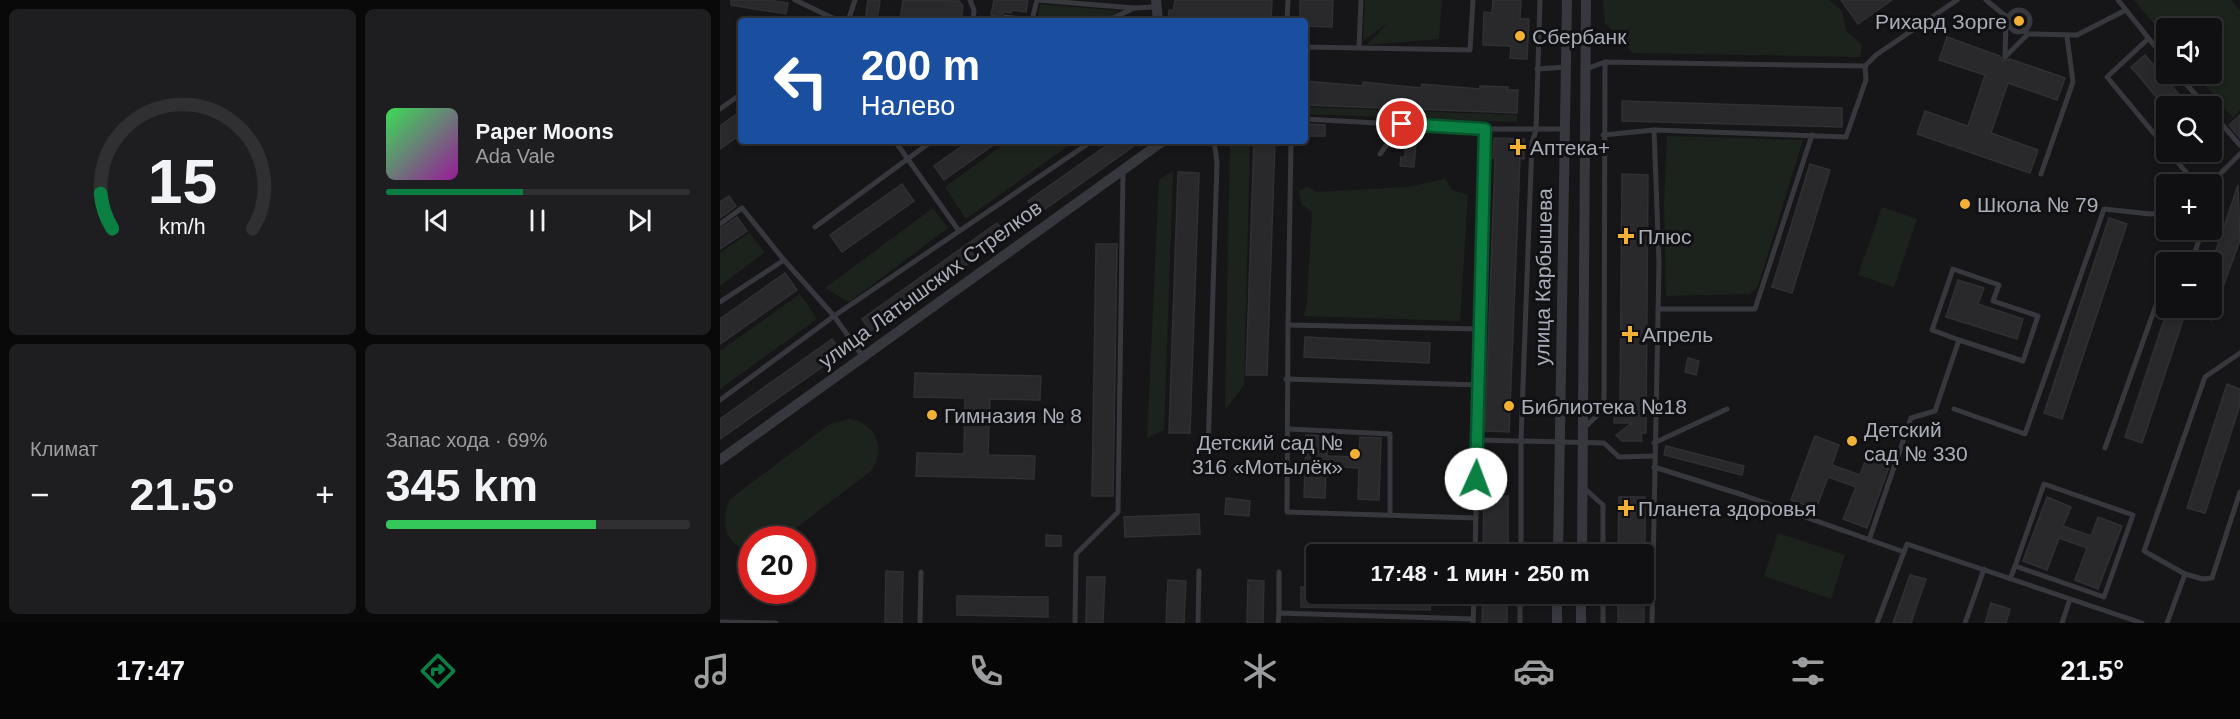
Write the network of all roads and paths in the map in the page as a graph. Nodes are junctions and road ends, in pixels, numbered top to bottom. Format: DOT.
graph roads {
  1 [pos="795,0"];
  2 [pos="855,0"];
  3 [pos="970,0"];
  4 [pos="1288,0"];
  5 [pos="1361,0"];
  6 [pos="1473,0"];
  7 [pos="1540,0"];
  8 [pos="1567,0"];
  9 [pos="1586,0"];
  10 [pos="1957,0"];
  11 [pos="1986,0"];
  12 [pos="2118,0"];
  13 [pos="1156,3"];
  14 [pos="1134,8"];
  15 [pos="2126,10"];
  16 [pos="1005,17"];
  17 [pos="2007,17"];
  18 [pos="833,18"];
  19 [pos="849,18"];
  20 [pos="973,18"];
  21 [pos="1014,18"];
  22 [pos="1032,18"];
  23 [pos="1113,18"];
  24 [pos="1158,18"];
  25 [pos="1287,18"];
  26 [pos="2026,32"];
  27 [pos="2067,37"];
  28 [pos="2148,39"];
  29 [pos="1308,47"];
  30 [pos="1359,47"];
  31 [pos="2156,48"];
  32 [pos="1605,62"];
  33 [pos="1865,66"];
  34 [pos="1566,67"];
  35 [pos="1537,69"];
  36 [pos="1586,69"];
  37 [pos="2186,84"];
  38 [pos="738,96"];
  39 [pos="2197,96"];
  40 [pos="720,109"];
  41 [pos="1308,119"];
  42 [pos="1402,124"];
  43 [pos="2222,125"];
  44 [pos="1485,129"];
  45 [pos="1565,129"];
  46 [pos="1536,130"];
  47 [pos="1654,130"];
  48 [pos="1603,135"];
  49 [pos="1812,135"];
  50 [pos="2156,137"];
  51 [pos="897,144"];
  52 [pos="928,144"];
  53 [pos="1088,144"];
  54 [pos="1159,144"];
  55 [pos="1214,144"];
  56 [pos="1291,144"];
  57 [pos="2240,145"];
  58 [pos="1380,154"];
  59 [pos="2240,154"];
  60 [pos="907,158"];
  61 [pos="2177,162"];
  62 [pos="1123,170"];
  63 [pos="2041,174"];
  64 [pos="2187,174"];
  65 [pos="2220,174"];
  66 [pos="2156,214"];
  67 [pos="720,224"];
  68 [pos="814,227"];
  69 [pos="959,231"];
  70 [pos="784,260"];
  71 [pos="720,302"];
  72 [pos="2156,305"];
  73 [pos="1658,309"];
  74 [pos="834,316"];
  75 [pos="1288,325"];
  76 [pos="1480,329"];
  77 [pos="1959,339"];
  78 [pos="2240,353"];
  79 [pos="862,357"];
  80 [pos="1286,380"];
  81 [pos="1479,385"];
  82 [pos="720,400"];
  83 [pos="1727,409"];
  84 [pos="1954,409"];
  85 [pos="1289,429"];
  86 [pos="1582,429"];
  87 [pos="1478,440"];
  88 [pos="1521,440"];
  89 [pos="1560,441"];
  90 [pos="1582,441"];
  91 [pos="1654,443"];
  92 [pos="2105,448"];
  93 [pos="1208,452"];
  94 [pos="1654,456"];
  95 [pos="720,460"];
  96 [pos="1654,467"];
  97 [pos="1582,486"];
  98 [pos="2240,492"];
  99 [pos="1390,515"];
  100 [pos="1476,518"];
  101 [pos="1869,540"];
  102 [pos="1475,544"];
  103 [pos="1521,544"];
  104 [pos="1558,544"];
  105 [pos="1582,544"];
  106 [pos="1603,544"];
  107 [pos="1904,552"];
  108 [pos="2015,566"];
  109 [pos="1984,570"];
  110 [pos="1199,571"];
  111 [pos="921,572"];
  112 [pos="1279,572"];
  113 [pos="2185,574"];
  114 [pos="2010,579"];
  115 [pos="2070,599"];
  116 [pos="1474,604"];
  117 [pos="1521,604"];
  118 [pos="1557,604"];
  119 [pos="1581,604"];
  120 [pos="1603,604"];
  121 [pos="1279,614"];
  122 [pos="1473,621"];
  123 [pos="720,622"];
  124 [pos="776,623"];
  125 [pos="921,623"];
  126 [pos="1075,623"];
  127 [pos="1198,623"];
  128 [pos="1278,623"];
  129 [pos="1520,623"];
  130 [pos="1557,623"];
  131 [pos="1581,623"];
  132 [pos="1603,623"];
  133 [pos="1652,623"];
  134 [pos="1876,623"];
  135 [pos="1965,623"];
  136 [pos="2062,623"];
  137 [pos="2142,623"];
  138 [pos="2167,623"];
  1 -- 18 [label="lane"];
  2 -- 19 [label="lane"];
  3 -- 20 [label="lane"];
  4 -- 25 [label="lane"];
  5 -- 30 [label="lane"];
  6 -- 30 [label="lane"];
  7 -- 35 [label="lane"];
  8 -- 34 [label="street, улица Карбышева"];
  9 -- 36 [label="street, улица Карбышева"];
  10 -- 33 [label="lane"];
  11 -- 17 [label="lane"];
  12 -- 15 [label="lane"];
  13 -- 14 [label="lane"];
  13 -- 24 [label="street"];
  14 -- 22 [label="lane"];
  14 -- 23 [label="lane"];
  15 -- 27 [label="lane"];
  15 -- 28 [label="lane"];
  16 -- 21 [label="lane"];
  17 -- 26 [label="lane"];
  17 -- 26 [label="lane"];
  17 -- 26 [label="lane"];
  26 -- 27 [label="lane"];
  27 -- 63 [label="lane"];
  28 -- 31 [label="lane"];
  28 -- 50 [label="lane"];
  29 -- 30 [label="lane"];
  32 -- 33 [label="lane"];
  32 -- 36 [label="lane"];
  32 -- 48 [label="lane"];
  33 -- 49 [label="lane"];
  34 -- 35 [label="lane"];
  34 -- 45 [label="street, улица Карбышева"];
  35 -- 46 [label="lane"];
  36 -- 86 [label="street, улица Карбышева"];
  37 -- 39 [label="lane"];
  38 -- 40 [label="lane"];
  41 -- 42 [label="lane"];
  42 -- 44 [label="lane"];
  42 -- 58 [label="lane"];
  43 -- 57 [label="lane"];
  44 -- 46 [label="lane"];
  44 -- 76 [label="lane"];
  45 -- 46 [label="lane"];
  45 -- 89 [label="street, улица Карбышева"];
  46 -- 88 [label="lane"];
  47 -- 48 [label="lane"];
  47 -- 49 [label="lane"];
  47 -- 73 [label="lane"];
  48 -- 86 [label="lane"];
  49 -- 73 [label="lane"];
  51 -- 60 [label="lane"];
  52 -- 60 [label="lane"];
  53 -- 69 [label="lane"];
  54 -- 62 [label="street, улица Латышских Стрелков"];
  55 -- 93 [label="lane"];
  56 -- 75 [label="lane"];
  59 -- 65 [label="lane"];
  60 -- 68 [label="lane"];
  60 -- 69 [label="lane"];
  61 -- 64 [label="lane"];
  62 -- 79 [label="street, улица Латышских Стрелков"];
  62 -- 126 [label="lane"];
  66 -- 84 [label="lane"];
  67 -- 70 [label="lane"];
  69 -- 74 [label="lane"];
  70 -- 71 [label="lane"];
  70 -- 74 [label="lane"];
  72 -- 92 [label="lane"];
  73 -- 91 [label="lane"];
  74 -- 79 [label="lane"];
  74 -- 82 [label="lane"];
  75 -- 76 [label="lane"];
  75 -- 80 [label="lane"];
  76 -- 81 [label="lane"];
  77 -- 77 [label="lane"];
  77 -- 101 [label="lane"];
  78 -- 113 [label="lane"];
  79 -- 95 [label="street, улица Латышских Стрелков"];
  80 -- 81 [label="lane"];
  80 -- 85 [label="lane"];
  81 -- 87 [label="lane"];
  83 -- 91 [label="lane"];
  85 -- 99 [label="lane"];
  85 -- 99 [label="lane"];
  86 -- 90 [label="street, улица Карбышева"];
  87 -- 88 [label="lane"];
  87 -- 100 [label="lane"];
  88 -- 89 [label="lane"];
  88 -- 103 [label="lane"];
  89 -- 90 [label="lane"];
  89 -- 104 [label="street, улица Карбышева"];
  90 -- 94 [label="lane"];
  90 -- 97 [label="street, улица Карбышева"];
  91 -- 94 [label="lane"];
  94 -- 96 [label="lane"];
  96 -- 101 [label="lane"];
  96 -- 133 [label="lane"];
  97 -- 105 [label="street, улица Карбышева"];
  97 -- 106 [label="lane"];
  98 -- 113 [label="lane"];
  99 -- 100 [label="lane"];
  100 -- 102 [label="lane"];
  101 -- 107 [label="lane"];
  107 -- 109 [label="lane"];
  107 -- 134 [label="lane"];
  108 -- 108 [label="lane"];
  108 -- 114 [label="lane"];
  109 -- 114 [label="lane"];
  109 -- 135 [label="lane"];
  110 -- 127 [label="lane"];
  111 -- 125 [label="lane"];
  112 -- 121 [label="lane"];
  113 -- 138 [label="lane"];
  114 -- 115 [label="lane"];
  115 -- 136 [label="lane"];
  115 -- 137 [label="lane"];
  116 -- 122 [label="lane"];
  117 -- 129 [label="lane"];
  118 -- 130 [label="street"];
  119 -- 131 [label="street"];
  120 -- 132 [label="lane"];
  121 -- 122 [label="lane"];
  121 -- 128 [label="lane"];
  123 -- 124 [label="lane"];
}
